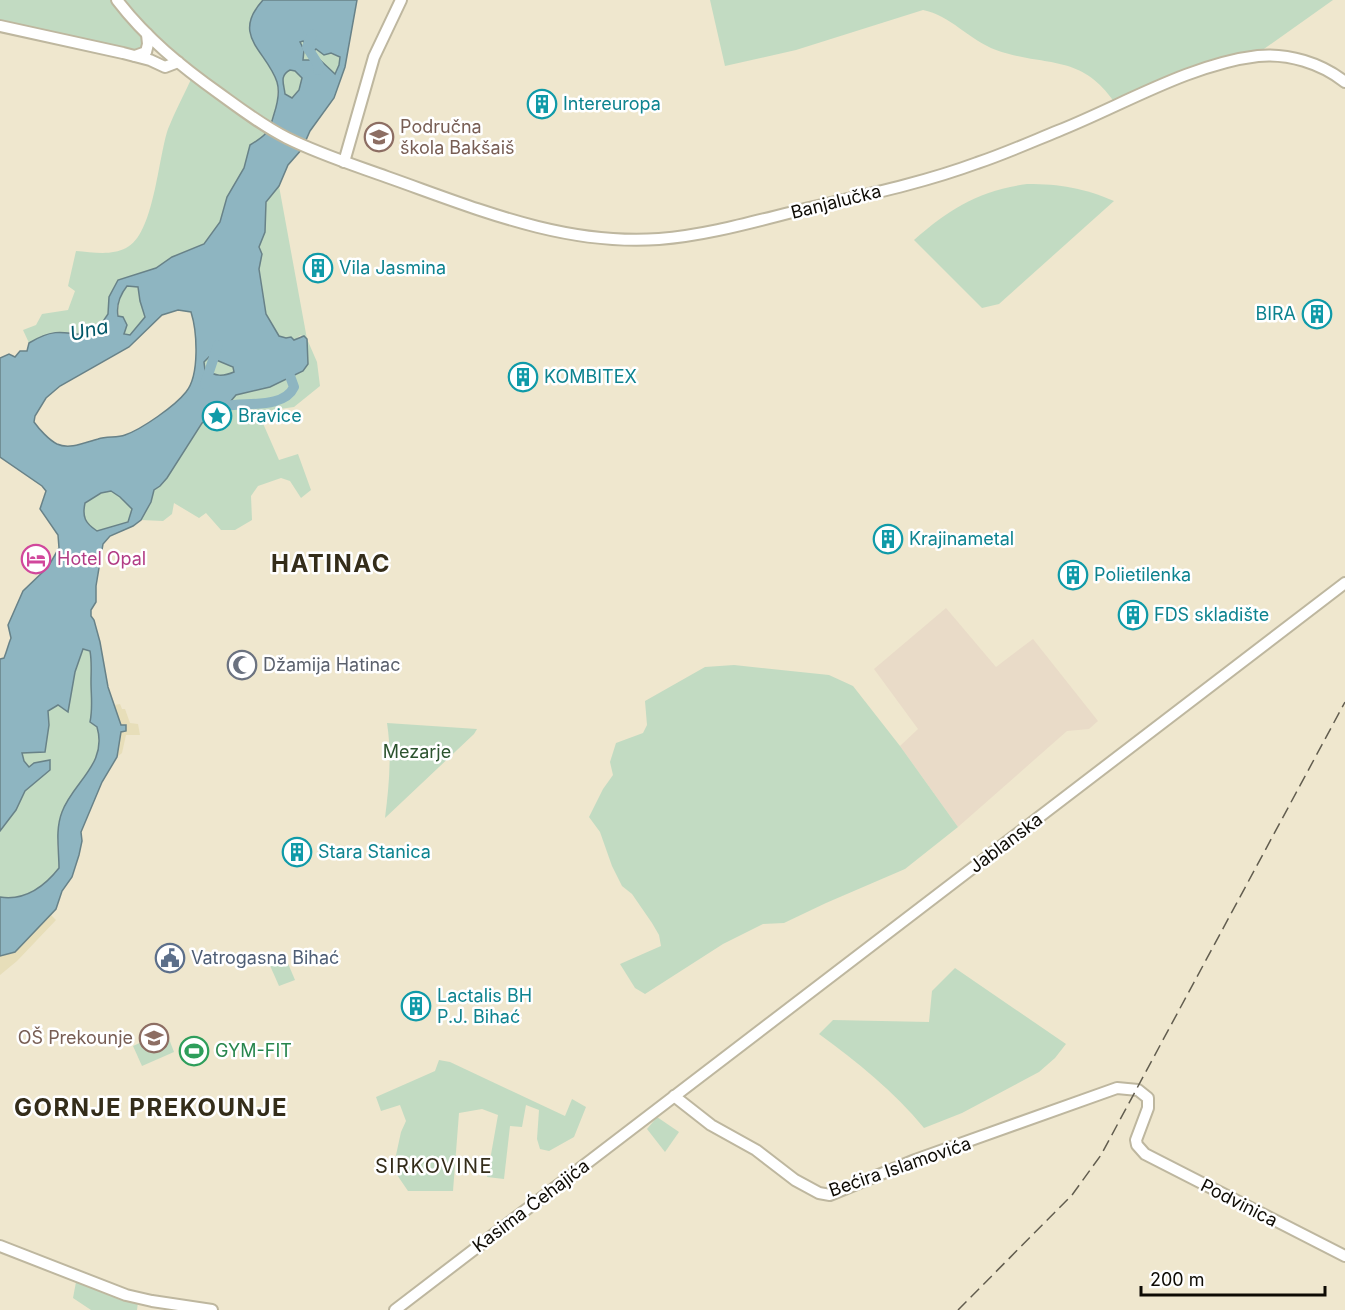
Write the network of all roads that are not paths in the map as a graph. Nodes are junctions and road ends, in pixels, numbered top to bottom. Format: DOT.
graph roads {
  1 [pos="117,0"];
  2 [pos="400,0"];
  3 [pos="0,26"];
  4 [pos="147,34"];
  5 [pos="135,56"];
  6 [pos="174,59"];
  7 [pos="1345,82"];
  8 [pos="344,162"];
  9 [pos="1345,583"];
  10 [pos="670,1099"];
  11 [pos="1137,1145"];
  12 [pos="0,1246"];
  13 [pos="1345,1256"];
  14 [pos="212,1310"];
  15 [pos="395,1310"];
  1 -- 4 [label="main road, Banjalučka"];
  2 -- 8 [label="main road"];
  3 -- 5 [label="main road"];
  4 -- 5 [label="main road"];
  4 -- 6 [label="main road, Banjalučka"];
  5 -- 6 [label="main road"];
  6 -- 8 [label="main road, Banjalučka"];
  7 -- 8 [label="main road, Banjalučka"];
  9 -- 10 [label="main road, Jablanska"];
  10 -- 11 [label="main road, Bećira Islamovića"];
  10 -- 15 [label="main road, Kasima Ćehajića"];
  11 -- 13 [label="main road, Podvinica"];
  12 -- 14 [label="main road"];
}
